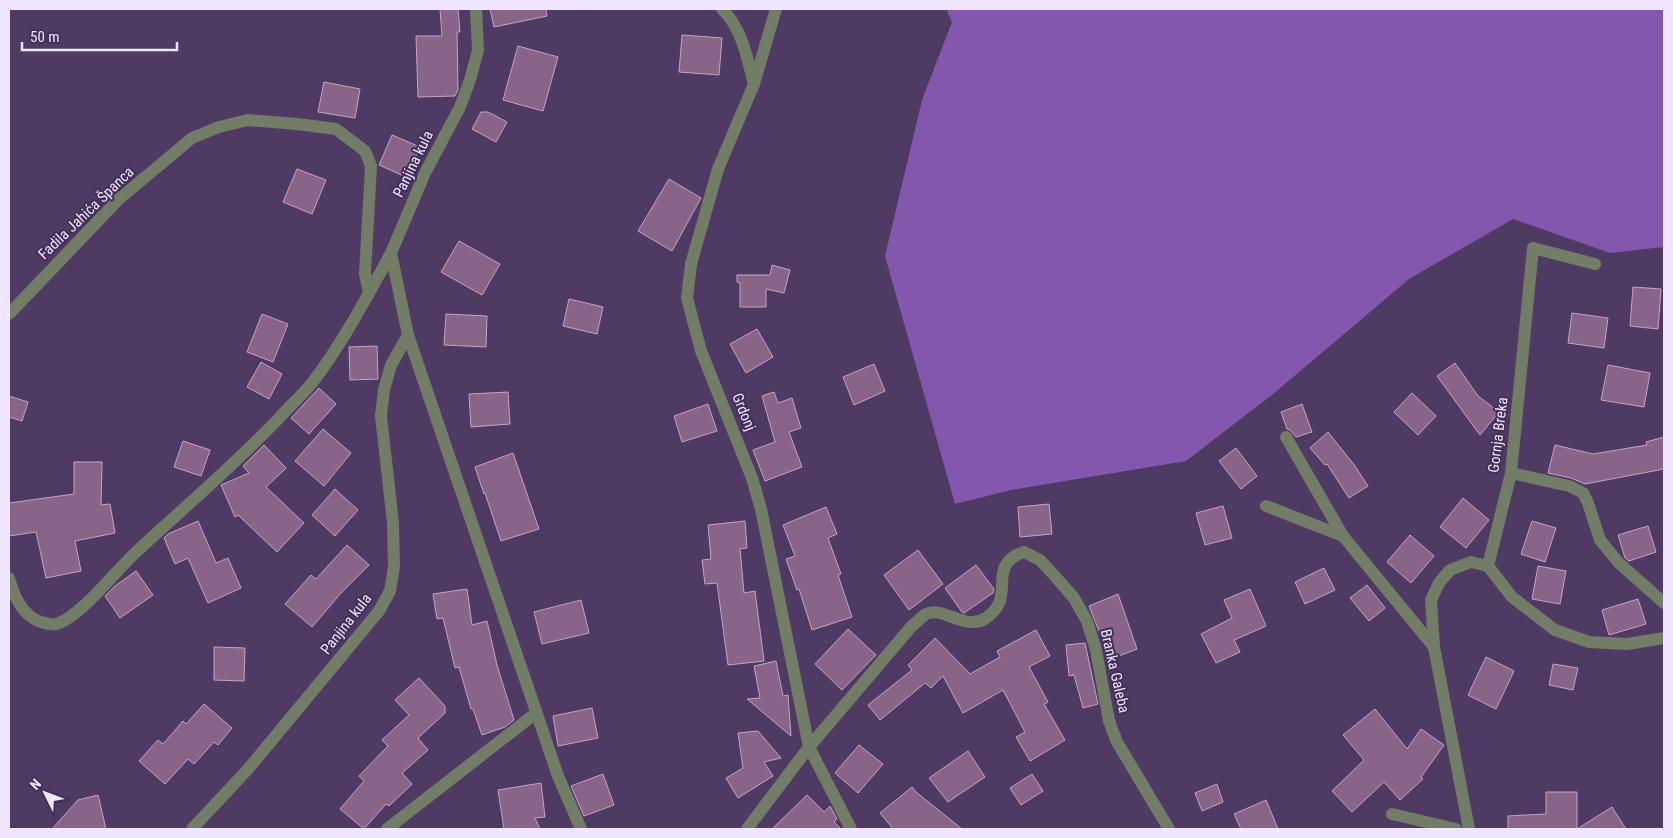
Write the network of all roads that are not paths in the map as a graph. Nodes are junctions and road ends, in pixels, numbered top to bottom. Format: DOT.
graph roads {
  1 [pos="476,9"];
  2 [pos="722,9"];
  3 [pos="776,9"];
  4 [pos="754,84"];
  5 [pos="391,253"];
  6 [pos="1595,264"];
  7 [pos="369,293"];
  8 [pos="9,314"];
  9 [pos="408,335"];
  10 [pos="1286,437"];
  11 [pos="1512,473"];
  12 [pos="1266,506"];
  13 [pos="1343,536"];
  14 [pos="1488,566"];
  15 [pos="9,578"];
  16 [pos="1664,603"];
  17 [pos="1664,638"];
  18 [pos="1434,647"];
  19 [pos="536,713"];
  20 [pos="810,747"];
  21 [pos="1392,814"];
  22 [pos="192,829"];
  23 [pos="387,829"];
  24 [pos="581,829"];
  25 [pos="747,829"];
  26 [pos="851,829"];
  27 [pos="1169,829"];
  28 [pos="1456,829"];
  29 [pos="1469,829"];
  1 -- 5 [label="street, Panjina kula"];
  2 -- 4 [label="street"];
  3 -- 4 [label="street, Grdonj"];
  4 -- 20 [label="street, Grdonj"];
  5 -- 7 [label="street"];
  5 -- 9 [label="street"];
  6 -- 11 [label="street, Gornja Breka"];
  7 -- 8 [label="street, Fadila Jahića Španca"];
  7 -- 15 [label="street"];
  9 -- 19 [label="street"];
  9 -- 22 [label="street, Panjina kula"];
  10 -- 13 [label="street"];
  11 -- 14 [label="street, Gornja Breka"];
  11 -- 16 [label="street"];
  12 -- 13 [label="street"];
  13 -- 18 [label="street"];
  14 -- 17 [label="street"];
  14 -- 18 [label="street"];
  18 -- 29 [label="street"];
  19 -- 23 [label="street"];
  19 -- 24 [label="street"];
  20 -- 25 [label="street"];
  20 -- 26 [label="street, Grdonj"];
  20 -- 27 [label="street, Branka Galeba"];
  21 -- 28 [label="street"];
}
